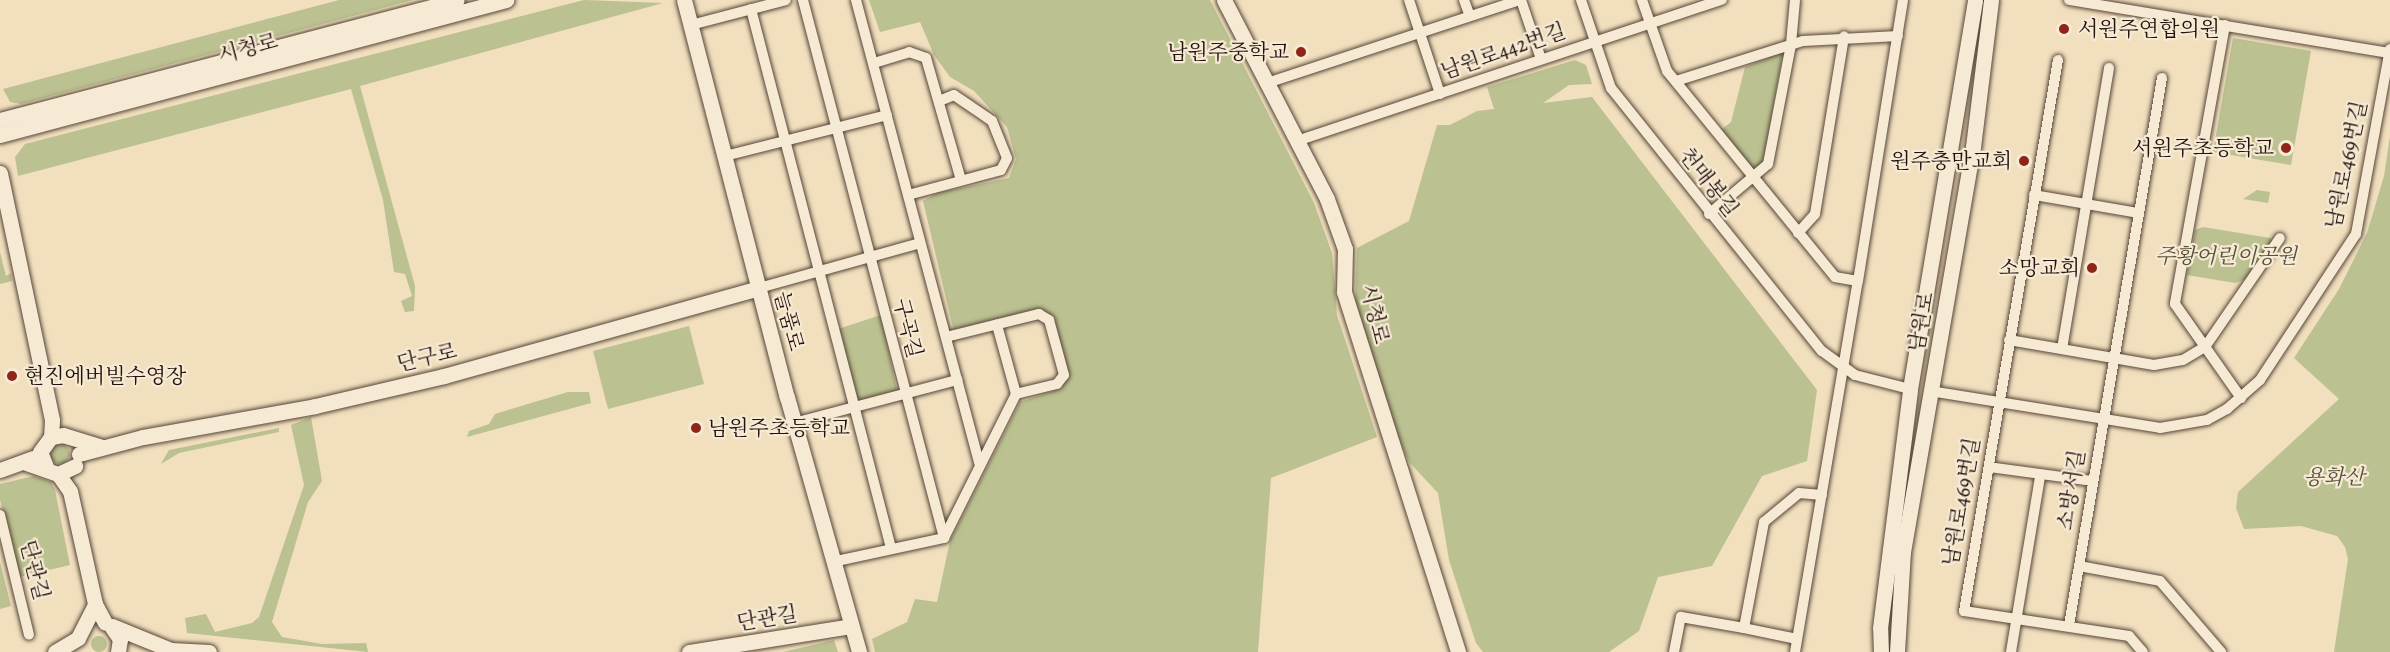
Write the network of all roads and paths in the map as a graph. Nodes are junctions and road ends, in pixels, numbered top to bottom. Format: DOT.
graph roads {
  1 [pos="457,0"];
  2 [pos="506,0"];
  3 [pos="684,0"];
  4 [pos="786,0"];
  5 [pos="803,0"];
  6 [pos="856,0"];
  7 [pos="1224,0"];
  8 [pos="1409,0"];
  9 [pos="1464,0"];
  10 [pos="1520,0"];
  11 [pos="1581,0"];
  12 [pos="1642,0"];
  13 [pos="1722,0"];
  14 [pos="1795,0"];
  15 [pos="1903,0"];
  16 [pos="1975,0"];
  17 [pos="1991,0"];
  18 [pos="2069,0"];
  19 [pos="751,9"];
  20 [pos="1469,14"];
  21 [pos="1649,22"];
  22 [pos="691,25"];
  23 [pos="2225,25"];
  24 [pos="1420,31"];
  25 [pos="1844,36"];
  26 [pos="1898,36"];
  27 [pos="1595,40"];
  28 [pos="1791,44"];
  29 [pos="2389,51"];
  30 [pos="1541,59"];
  31 [pos="2058,60"];
  32 [pos="874,63"];
  33 [pos="2109,68"];
  34 [pos="2162,78"];
  35 [pos="1676,81"];
  36 [pos="1267,82"];
  37 [pos="1440,94"];
  38 [pos="939,101"];
  39 [pos="887,115"];
  40 [pos="0,120"];
  41 [pos="836,127"];
  42 [pos="0,135"];
  43 [pos="785,140"];
  44 [pos="1297,141"];
  45 [pos="725,156"];
  46 [pos="0,173"];
  47 [pos="1754,177"];
  48 [pos="961,180"];
  49 [pos="908,195"];
  50 [pos="2034,195"];
  51 [pos="2086,204"];
  52 [pos="2138,213"];
  53 [pos="1709,214"];
  54 [pos="1798,232"];
  55 [pos="2280,238"];
  56 [pos="920,243"];
  57 [pos="870,257"];
  58 [pos="818,272"];
  59 [pos="1858,281"];
  60 [pos="759,288"];
  61 [pos="997,325"];
  62 [pos="946,337"];
  63 [pos="2009,340"];
  64 [pos="2205,347"];
  65 [pos="2062,349"];
  66 [pos="2114,358"];
  67 [pos="1842,367"];
  68 [pos="957,380"];
  69 [pos="1910,389"];
  70 [pos="1930,391"];
  71 [pos="905,394"];
  72 [pos="1016,394"];
  73 [pos="2241,398"];
  74 [pos="2000,401"];
  75 [pos="854,407"];
  76 [pos="2103,420"];
  77 [pos="794,423"];
  78 [pos="69,447"];
  79 [pos="40,452"];
  80 [pos="979,463"];
  81 [pos="26,464"];
  82 [pos="1989,467"];
  83 [pos="0,470"];
  84 [pos="52,472"];
  85 [pos="2040,476"];
  86 [pos="2092,481"];
  87 [pos="70,490"];
  88 [pos="1821,495"];
  89 [pos="0,515"];
  90 [pos="945,538"];
  91 [pos="891,548"];
  92 [pos="832,562"];
  93 [pos="2079,566"];
  94 [pos="95,604"];
  95 [pos="2016,617"];
  96 [pos="109,625"];
  97 [pos="2069,625"];
  98 [pos="851,626"];
  99 [pos="1744,628"];
  100 [pos="29,635"];
  101 [pos="81,639"];
  102 [pos="138,639"];
  103 [pos="1797,639"];
  104 [pos="57,652"];
  105 [pos="119,652"];
  106 [pos="209,652"];
  107 [pos="689,652"];
  108 [pos="859,652"];
  109 [pos="1458,652"];
  110 [pos="1674,652"];
  111 [pos="1795,652"];
  112 [pos="1881,652"];
  113 [pos="1897,652"];
  114 [pos="2011,652"];
  115 [pos="2143,652"];
  116 [pos="2221,652"];
  1 -- 40 [label="street, 시청로"];
  2 -- 42 [label="street, 시청로"];
  3 -- 22 [label="street, 늘품로"];
  4 -- 19 [label="street"];
  5 -- 41 [label="street, 구곡길"];
  6 -- 32 [label="street, 구곡길"];
  7 -- 36 [label="street, 시청로"];
  8 -- 24 [label="street"];
  9 -- 20 [label="street"];
  10 -- 20 [label="street"];
  10 -- 30 [label="street"];
  11 -- 27 [label="street, 천매봉길"];
  12 -- 21 [label="street, 천매봉길"];
  13 -- 21 [label="street, 남원로442번길"];
  14 -- 28 [label="street"];
  15 -- 26 [label="street"];
  16 -- 69 [label="street, 남원로"];
  17 -- 70 [label="street, 남원로"];
  18 -- 23 [label="street"];
  19 -- 22 [label="street"];
  19 -- 43 [label="street"];
  20 -- 24 [label="street"];
  21 -- 27 [label="street, 남원로442번길"];
  21 -- 35 [label="street, 천매봉길"];
  22 -- 45 [label="street, 늘품로"];
  23 -- 29 [label="street"];
  23 -- 64 [label="street"];
  24 -- 36 [label="street"];
  24 -- 37 [label="street"];
  25 -- 26 [label="street"];
  25 -- 28 [label="street"];
  25 -- 54 [label="street"];
  26 -- 59 [label="street"];
  27 -- 30 [label="street, 남원로442번길"];
  27 -- 53 [label="street, 천매봉길"];
  28 -- 35 [label="street"];
  28 -- 47 [label="street"];
  29 -- 73 [label="street, 남원로469번길"];
  30 -- 37 [label="street, 남원로442번길"];
  31 -- 50 [label="street, 남원로469번길"];
  32 -- 38 [label="street"];
  32 -- 39 [label="street, 구곡길"];
  33 -- 51 [label="street"];
  34 -- 52 [label="street"];
  35 -- 47 [label="street, 천매봉길"];
  36 -- 44 [label="street, 시청로"];
  37 -- 44 [label="street, 남원로442번길"];
  38 -- 48 [label="street"];
  38 -- 48 [label="street"];
  39 -- 41 [label="street"];
  39 -- 49 [label="street, 구곡길"];
  41 -- 43 [label="street"];
  41 -- 57 [label="street, 구곡길"];
  43 -- 45 [label="street"];
  43 -- 58 [label="street"];
  44 -- 109 [label="street, 시청로"];
  45 -- 60 [label="street, 늘품로"];
  46 -- 78 [label="street"];
  47 -- 53 [label="street"];
  47 -- 54 [label="street, 천매봉길"];
  48 -- 49 [label="street"];
  49 -- 56 [label="street, 구곡길"];
  50 -- 51 [label="street"];
  50 -- 63 [label="street, 남원로469번길"];
  51 -- 52 [label="street"];
  51 -- 65 [label="street"];
  52 -- 66 [label="street"];
  53 -- 67 [label="street, 천매봉길"];
  54 -- 59 [label="street, 천매봉길"];
  55 -- 64 [label="street"];
  56 -- 57 [label="street"];
  56 -- 62 [label="street, 구곡길"];
  57 -- 58 [label="street"];
  57 -- 71 [label="street, 구곡길"];
  58 -- 60 [label="street"];
  58 -- 75 [label="street"];
  59 -- 67 [label="street"];
  60 -- 77 [label="street, 늘품로"];
  60 -- 78 [label="street, 단구로"];
  61 -- 62 [label="street, 구곡길"];
  61 -- 72 [label="street"];
  61 -- 72 [label="street, 구곡길"];
  62 -- 68 [label="street, 구곡길"];
  63 -- 65 [label="street"];
  63 -- 74 [label="street, 남원로469번길"];
  64 -- 66 [label="street"];
  64 -- 73 [label="street"];
  65 -- 66 [label="street"];
  66 -- 76 [label="street"];
  67 -- 69 [label="street, 천매봉길"];
  67 -- 88 [label="street"];
  68 -- 71 [label="street"];
  68 -- 80 [label="street, 구곡길"];
  69 -- 70 [label="street, 남원로469번길"];
  69 -- 112 [label="street, 남원로"];
  70 -- 74 [label="street, 남원로469번길"];
  70 -- 113 [label="street, 남원로"];
  71 -- 75 [label="street"];
  71 -- 90 [label="street, 구곡길"];
  72 -- 80 [label="street"];
  73 -- 76 [label="street, 남원로469번길"];
  74 -- 76 [label="street, 남원로469번길"];
  74 -- 82 [label="street, 남원로469번길"];
  75 -- 77 [label="street"];
  75 -- 91 [label="street"];
  76 -- 86 [label="street, 소방서길"];
  77 -- 92 [label="street, 늘품로"];
  78 -- 79 [label="street"];
  78 -- 84 [label="street, 단구로"];
  78 -- 87 [label="street"];
  79 -- 81 [label="street"];
  79 -- 84 [label="street"];
  80 -- 90 [label="street"];
  81 -- 83 [label="street"];
  81 -- 84 [label="street"];
  82 -- 85 [label="street"];
  82 -- 95 [label="street, 남원로469번길"];
  84 -- 87 [label="street"];
  85 -- 86 [label="street"];
  85 -- 95 [label="street, 소방서길"];
  86 -- 93 [label="street, 소방서길"];
  87 -- 94 [label="street"];
  88 -- 99 [label="street"];
  88 -- 103 [label="street"];
  89 -- 100 [label="street, 단관길"];
  90 -- 91 [label="street"];
  91 -- 92 [label="street"];
  92 -- 98 [label="street, 늘품로"];
  93 -- 97 [label="street, 소방서길"];
  93 -- 116 [label="street"];
  94 -- 96 [label="street"];
  94 -- 101 [label="street"];
  95 -- 97 [label="street"];
  95 -- 114 [label="street, 소방서길"];
  96 -- 101 [label="street"];
  96 -- 102 [label="street"];
  96 -- 105 [label="street"];
  97 -- 115 [label="street"];
  98 -- 107 [label="street, 단관길"];
  98 -- 108 [label="street, 늘품로"];
  99 -- 103 [label="street"];
  99 -- 110 [label="street"];
  101 -- 104 [label="street"];
  102 -- 105 [label="street"];
  102 -- 106 [label="street"];
  103 -- 111 [label="street"];
}
